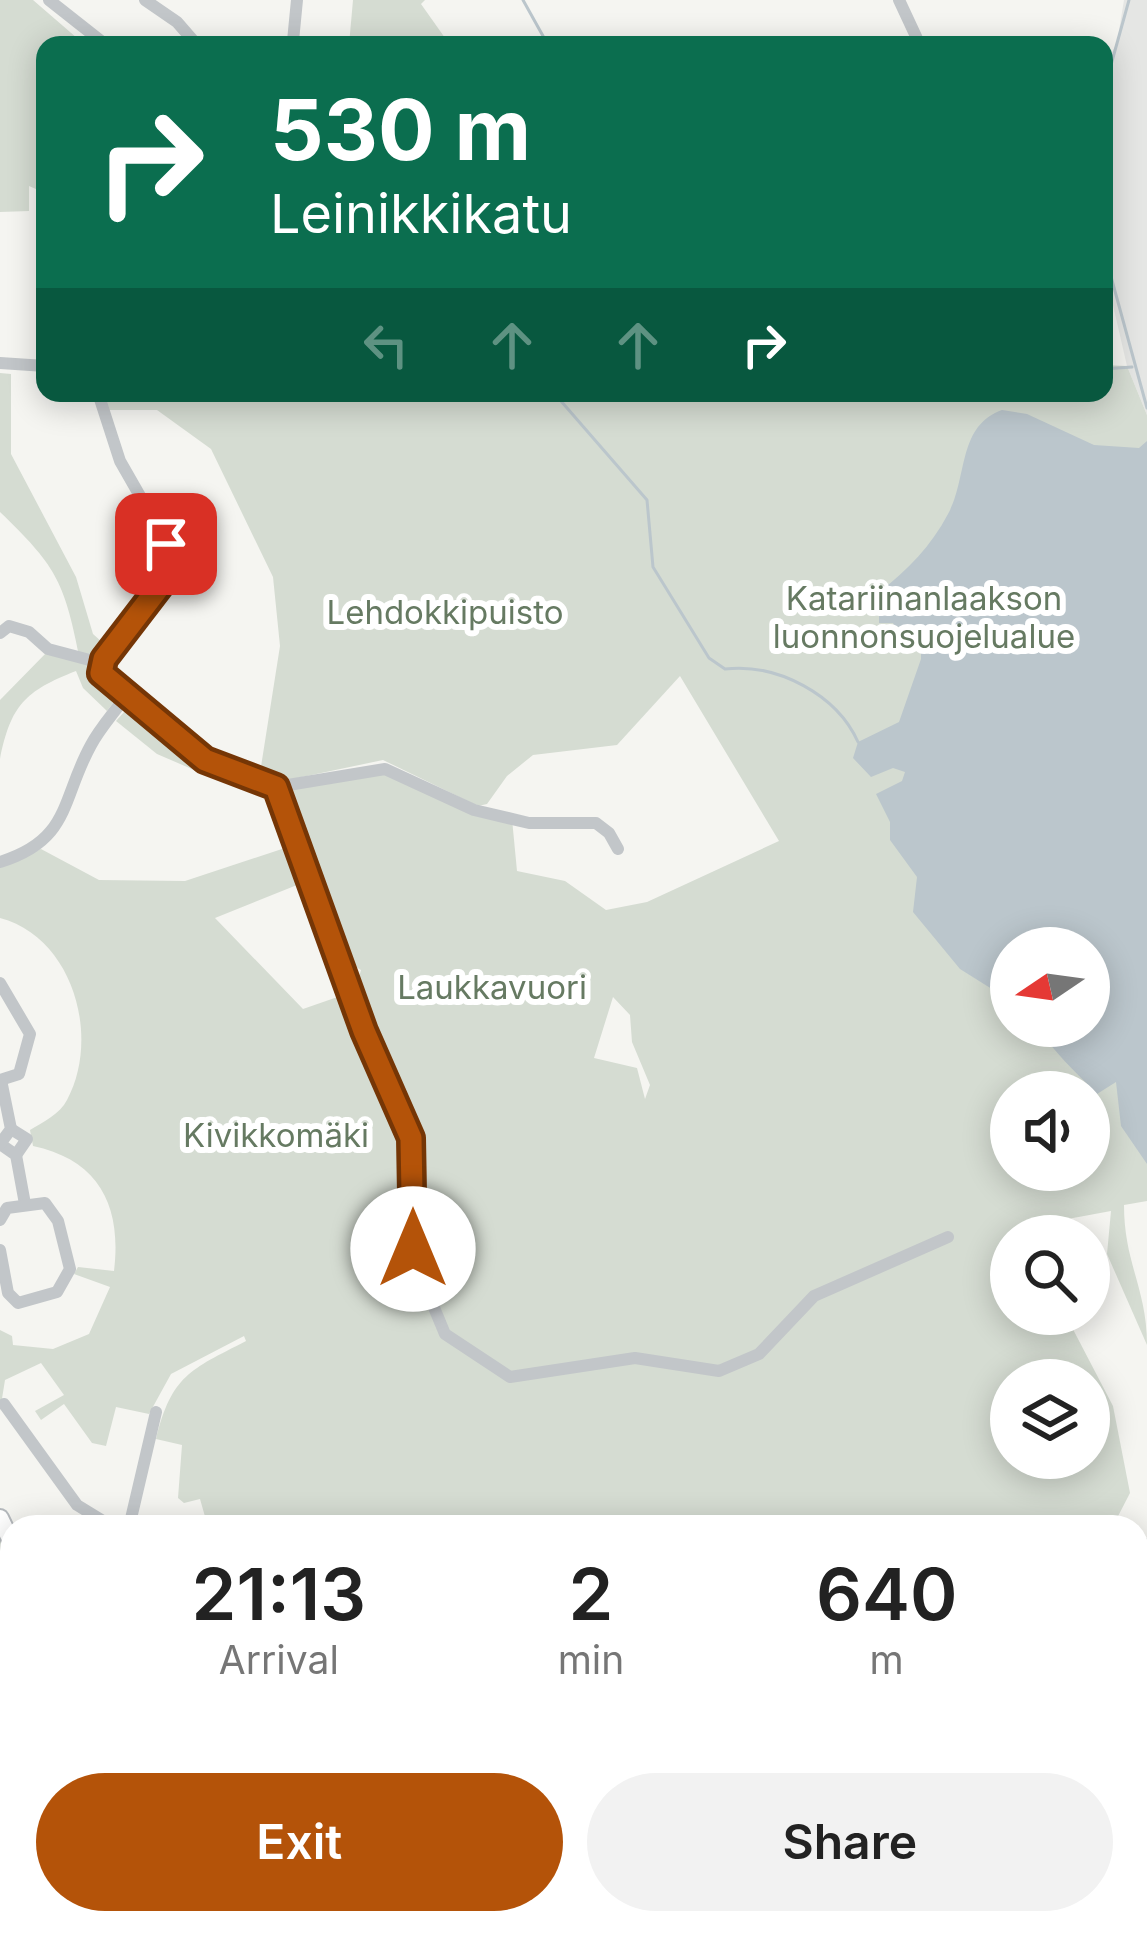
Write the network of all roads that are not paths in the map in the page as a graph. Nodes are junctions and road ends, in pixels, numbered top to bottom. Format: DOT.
graph roads {
  1 [pos="49,0"];
  2 [pos="145,0"];
  3 [pos="297,0"];
  4 [pos="899,0"];
  5 [pos="95,36"];
  6 [pos="189,36"];
  7 [pos="293,36"];
  8 [pos="916,36"];
  9 [pos="0,363"];
  10 [pos="36,365"];
  11 [pos="101,402"];
  12 [pos="0,633"];
  13 [pos="101,663"];
  14 [pos="125,698"];
  15 [pos="276,787"];
  16 [pos="618,849"];
  17 [pos="0,862"];
  18 [pos="0,983"];
  19 [pos="0,1080"];
  20 [pos="10,1129"];
  21 [pos="0,1144"];
  22 [pos="16,1155"];
  23 [pos="25,1204"];
  24 [pos="0,1220"];
  25 [pos="948,1237"];
  26 [pos="0,1250"];
  27 [pos="4,1404"];
  28 [pos="156,1412"];
  29 [pos="93,1515"];
  30 [pos="133,1515"];
  1 -- 5 [label="street"];
  2 -- 6 [label="street"];
  3 -- 7 [label="street"];
  4 -- 8 [label="street"];
  9 -- 10 [label="street"];
  11 -- 13 [label="street"];
  12 -- 13 [label="street"];
  13 -- 14 [label="street"];
  14 -- 15 [label="street"];
  14 -- 17 [label="street"];
  15 -- 16 [label="street"];
  15 -- 25 [label="street"];
  18 -- 19 [label="street"];
  19 -- 20 [label="street"];
  20 -- 21 [label="street"];
  20 -- 22 [label="street"];
  21 -- 22 [label="street"];
  22 -- 23 [label="street"];
  23 -- 24 [label="street"];
  23 -- 26 [label="street"];
  27 -- 29 [label="street"];
  28 -- 30 [label="street"];
}
